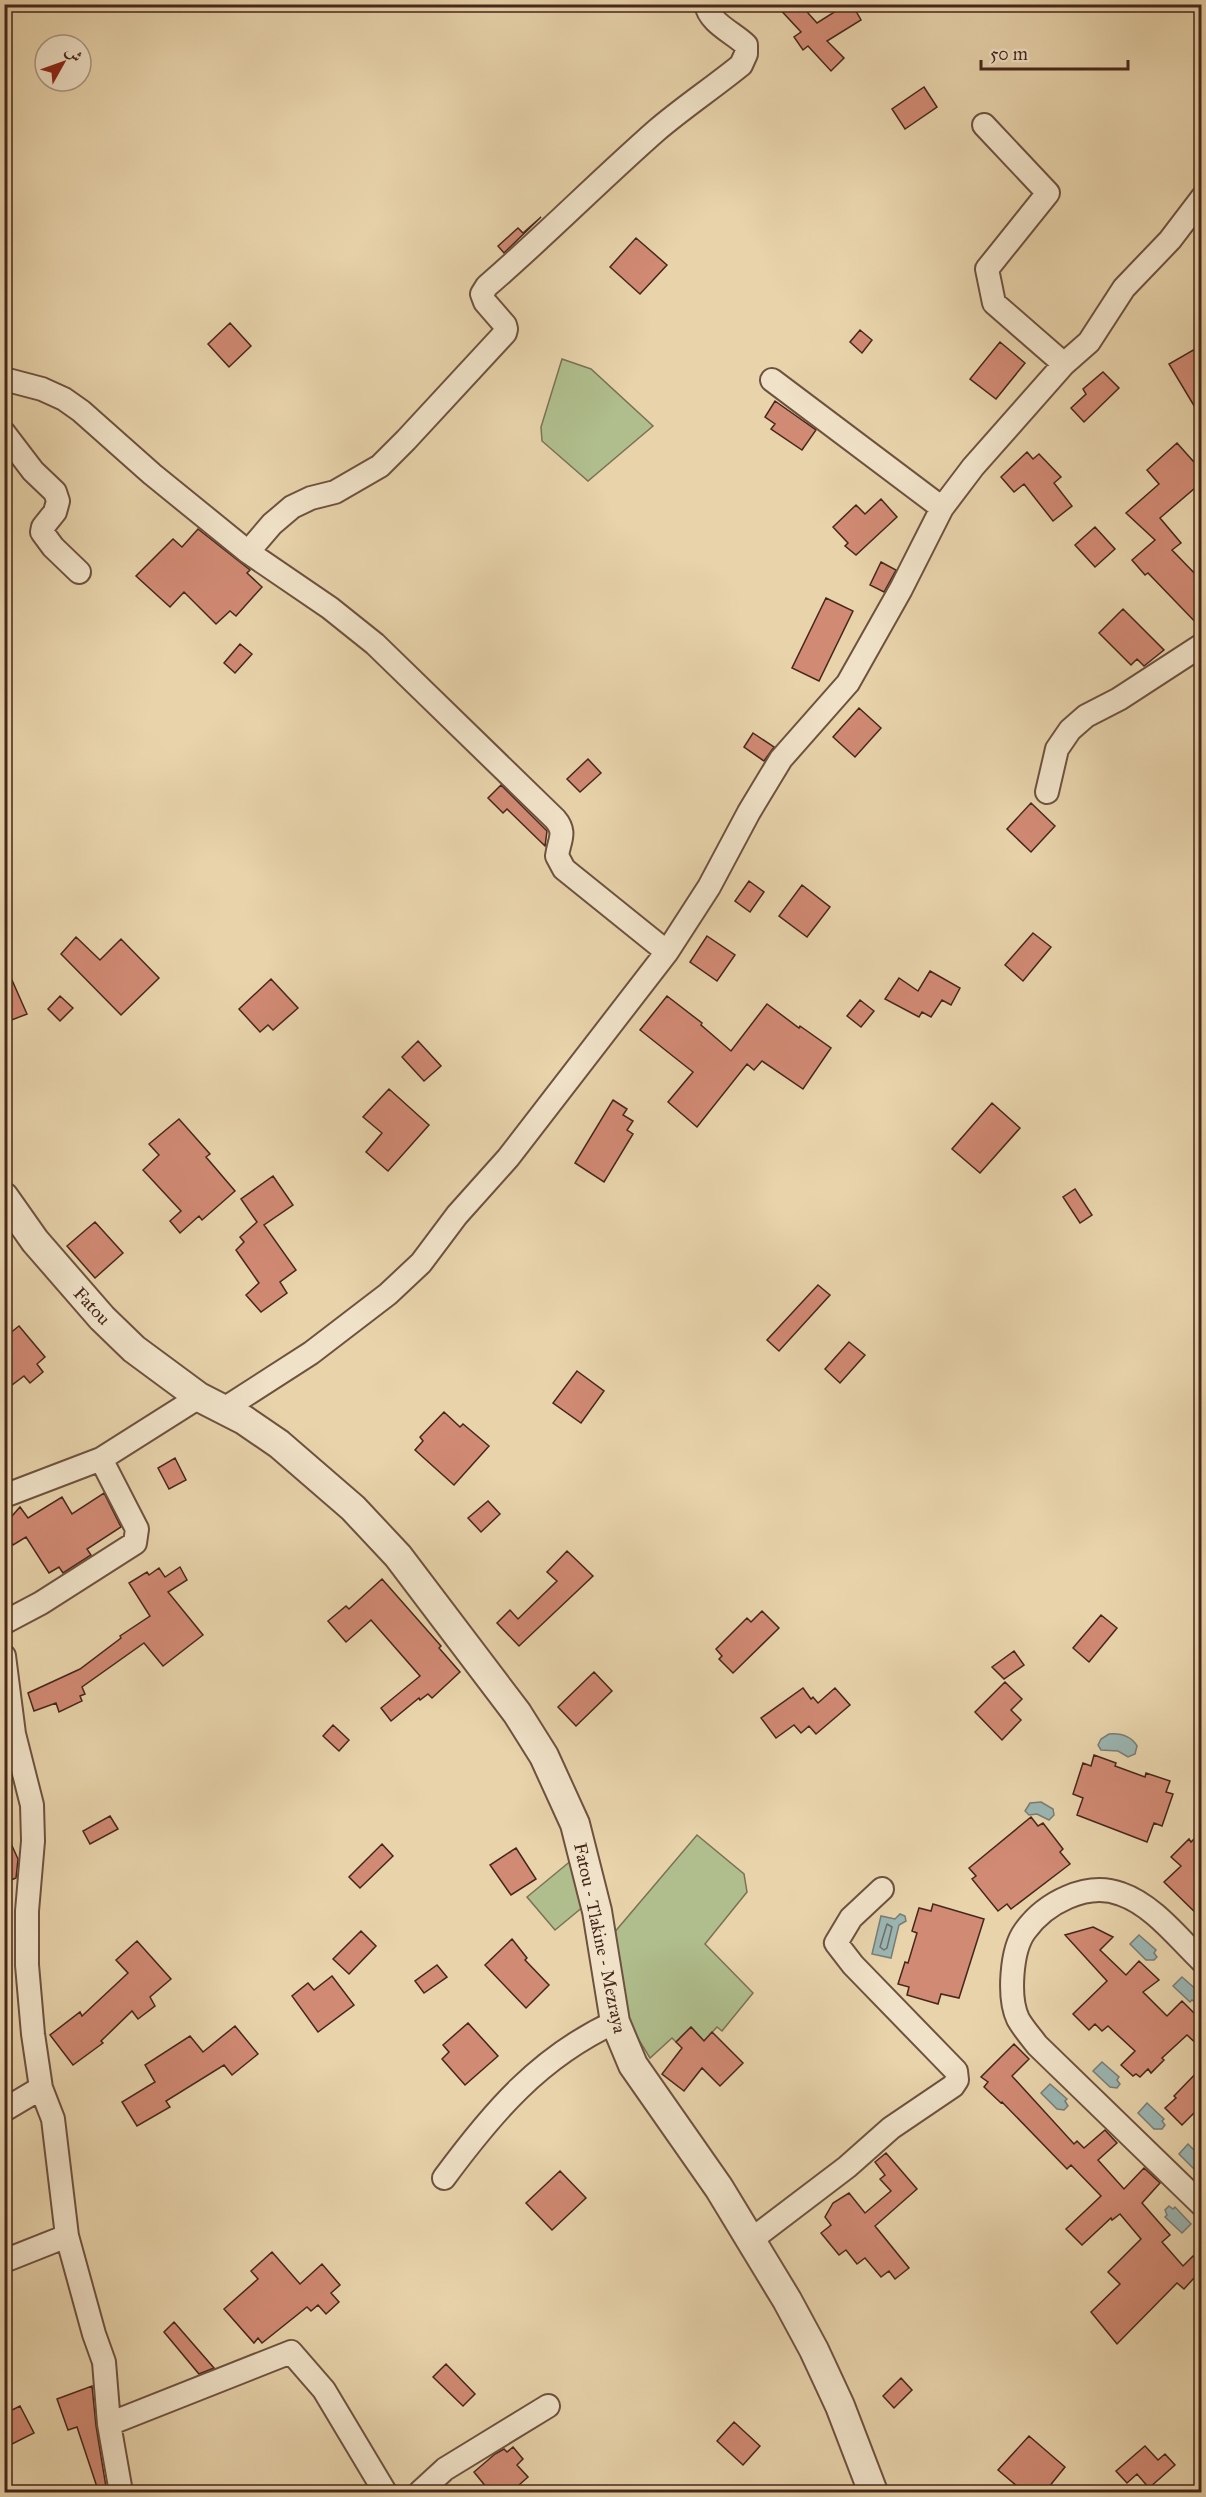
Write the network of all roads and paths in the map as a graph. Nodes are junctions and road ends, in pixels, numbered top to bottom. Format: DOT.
graph roads {
  1 [pos="706,4"];
  2 [pos="984,125"];
  3 [pos="1202,198"];
  4 [pos="1064,364"];
  5 [pos="4,379"];
  6 [pos="772,380"];
  7 [pos="4,433"];
  8 [pos="942,508"];
  9 [pos="248,552"];
  10 [pos="78,572"];
  11 [pos="1202,645"];
  12 [pos="1047,792"];
  13 [pos="667,952"];
  14 [pos="4,1197"];
  15 [pos="211,1403"];
  16 [pos="102,1459"];
  17 [pos="4,1496"];
  18 [pos="6,1613"];
  19 [pos="4,1651"];
  20 [pos="4,1656"];
  21 [pos="882,1889"];
  22 [pos="1202,1961"];
  23 [pos="615,2022"];
  24 [pos="41,2088"];
  25 [pos="4,2110"];
  26 [pos="444,2178"];
  27 [pos="1202,2205"];
  28 [pos="68,2236"];
  29 [pos="751,2240"];
  30 [pos="4,2261"];
  31 [pos="548,2406"];
  32 [pos="109,2424"];
  33 [pos="121,2493"];
  34 [pos="385,2493"];
  35 [pos="420,2493"];
  36 [pos="873,2493"];
  1 -- 9 [label="street"];
  2 -- 4 [label="street"];
  3 -- 4 [label="street"];
  4 -- 8 [label="street"];
  5 -- 9 [label="street"];
  6 -- 8 [label="street"];
  7 -- 10 [label="street"];
  8 -- 13 [label="street"];
  9 -- 13 [label="street"];
  11 -- 12 [label="street"];
  13 -- 15 [label="street"];
  14 -- 15 [label="street, Fatou"];
  15 -- 16 [label="street"];
  15 -- 23 [label="street, Fatou - Tlakine - Mezraya"];
  16 -- 17 [label="street"];
  16 -- 18 [label="street"];
  18 -- 19 [label="street"];
  20 -- 24 [label="street"];
  21 -- 29 [label="street"];
  22 -- 27 [label="street"];
  23 -- 26 [label="street"];
  23 -- 29 [label="street, Fatou - Tlakine - Mezraya"];
  24 -- 25 [label="street"];
  24 -- 28 [label="street"];
  28 -- 30 [label="street"];
  28 -- 32 [label="street"];
  29 -- 36 [label="street, Fatou - Tlakine - Mezraya"];
  31 -- 35 [label="street"];
  32 -- 33 [label="street"];
  32 -- 34 [label="street"];
}
